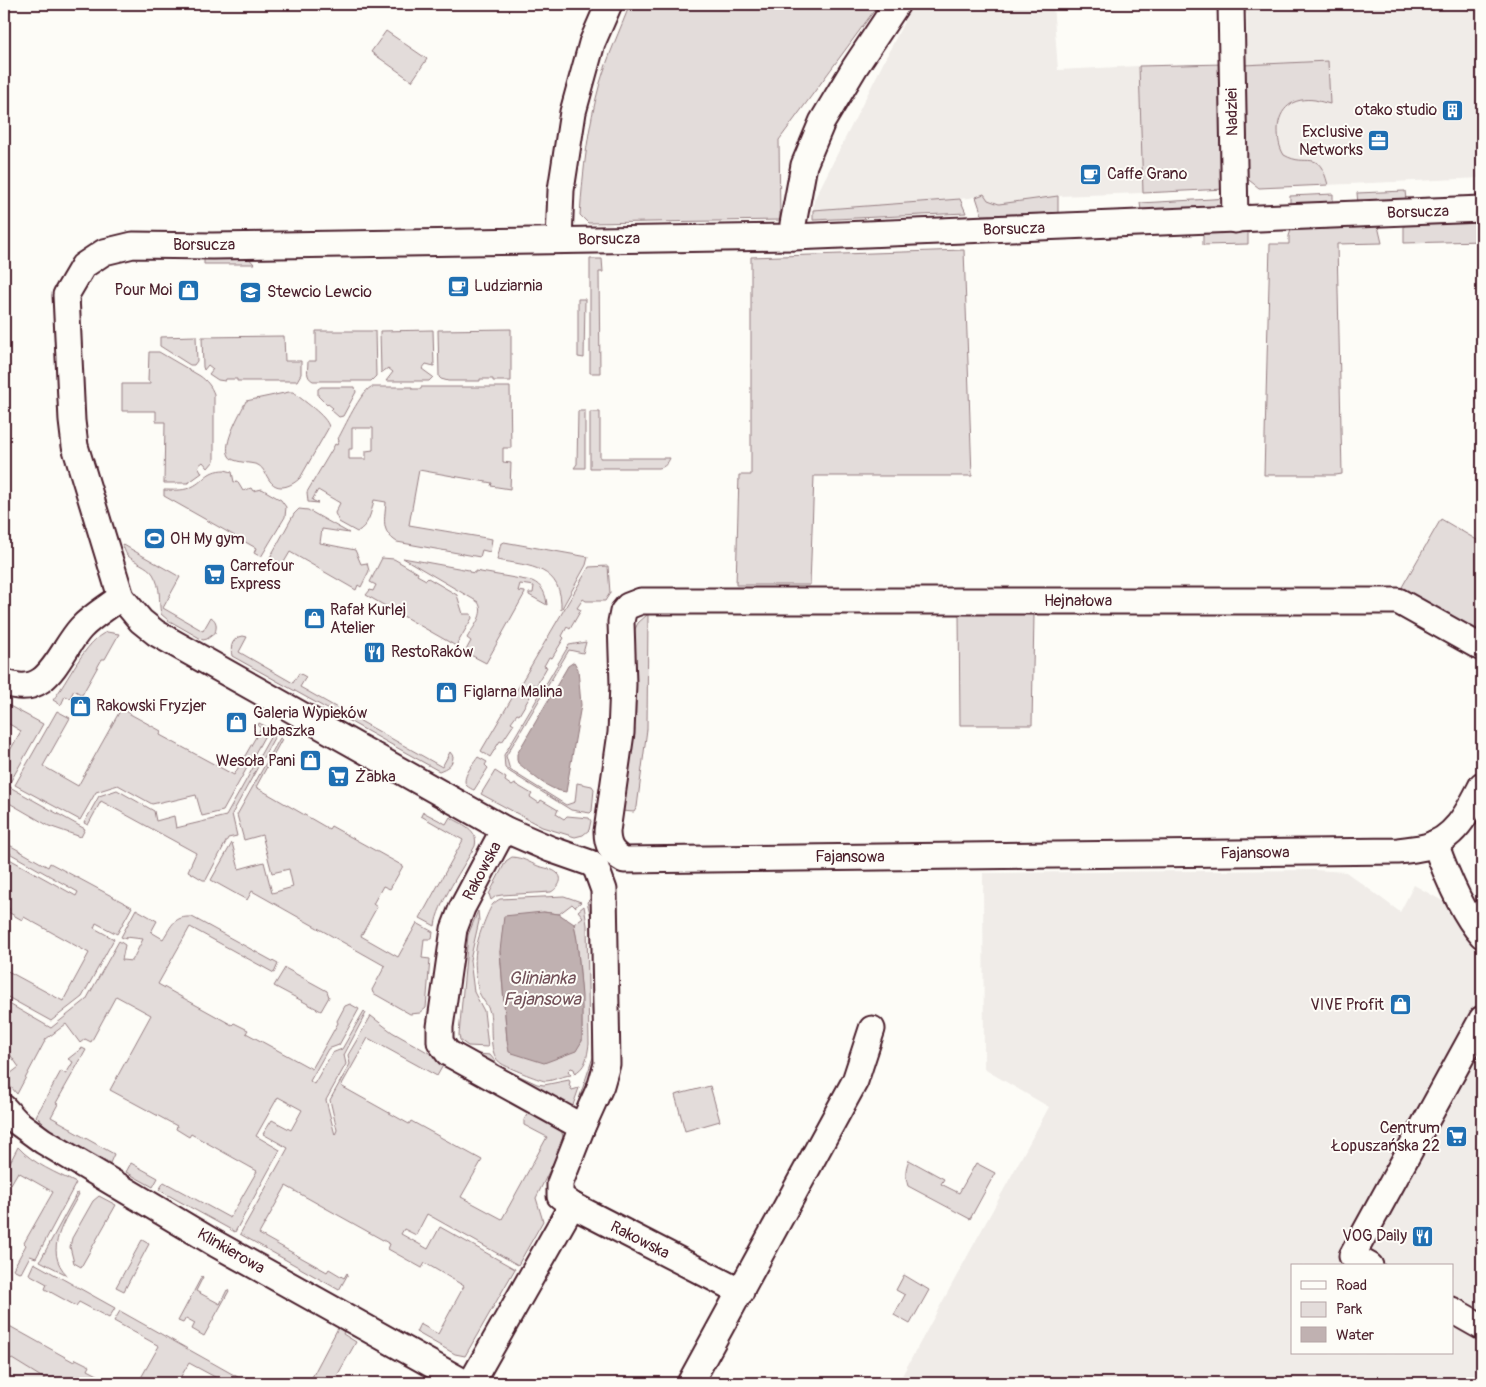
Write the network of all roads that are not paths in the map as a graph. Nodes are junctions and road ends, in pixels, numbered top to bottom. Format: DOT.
graph roads {
  1 [pos="609,4"];
  2 [pos="897,4"];
  3 [pos="1231,4"];
  4 [pos="1482,209"];
  5 [pos="1235,220"];
  6 [pos="793,238"];
  7 [pos="559,240"];
  8 [pos="121,597"];
  9 [pos="662,600"];
  10 [pos="1482,648"];
  11 [pos="4,682"];
  12 [pos="1482,785"];
  13 [pos="504,829"];
  14 [pos="1435,843"];
  15 [pos="1482,935"];
  16 [pos="1482,1019"];
  17 [pos="872,1029"];
  18 [pos="4,1108"];
  19 [pos="582,1127"];
  20 [pos="572,1205"];
  21 [pos="1366,1264"];
  22 [pos="741,1292"];
  23 [pos="1454,1311"];
  24 [pos="1482,1327"];
  25 [pos="465,1383"];
  26 [pos="471,1383"];
  27 [pos="690,1383"];
  1 -- 7 [label="street"];
  2 -- 6 [label="street"];
  3 -- 5 [label="street, Nadziei"];
  4 -- 5 [label="street, Borsucza"];
  5 -- 6 [label="street, Borsucza"];
  6 -- 7 [label="street, Borsucza"];
  7 -- 8 [label="street, Borsucza"];
  8 -- 11 [label="street"];
  8 -- 13 [label="street, Rakowska"];
  9 -- 10 [label="street, Hejnałowa"];
  9 -- 14 [label="street, Fajansowa"];
  12 -- 14 [label="street"];
  13 -- 19 [label="street"];
  13 -- 19 [label="street, Rakowska"];
  14 -- 15 [label="street"];
  16 -- 21 [label="street"];
  17 -- 22 [label="street"];
  18 -- 25 [label="street, Klinkierowa"];
  19 -- 20 [label="street"];
  20 -- 22 [label="street, Rakowska"];
  20 -- 26 [label="street"];
  22 -- 27 [label="street"];
  23 -- 24 [label="street"];
}
